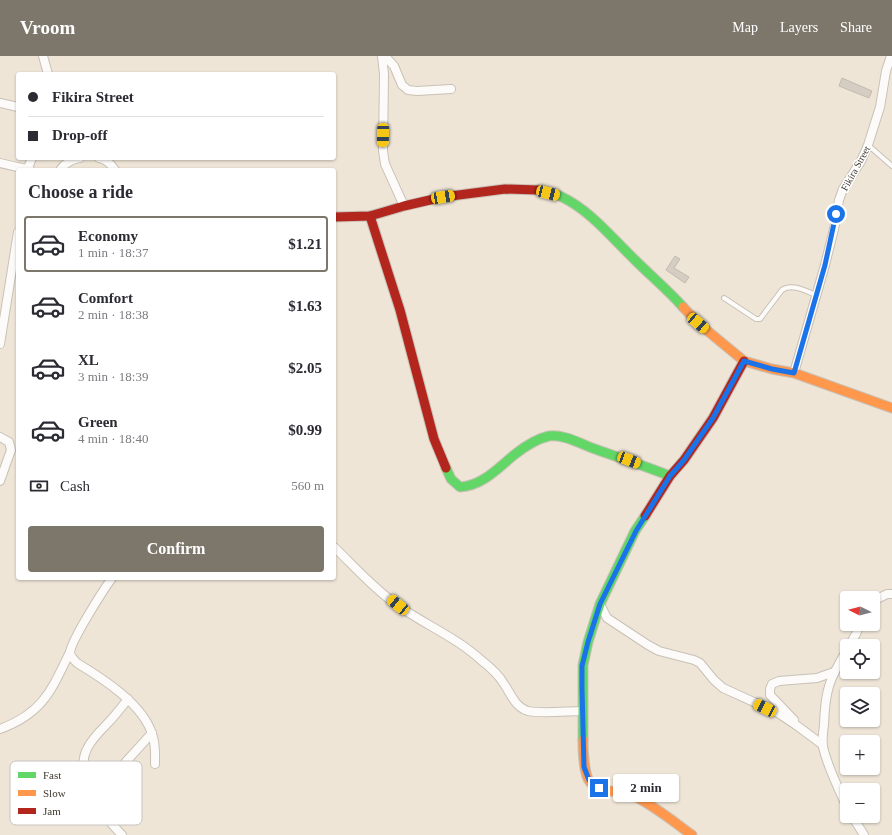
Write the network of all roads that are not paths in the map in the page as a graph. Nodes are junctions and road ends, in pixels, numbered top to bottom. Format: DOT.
graph roads {
  1 [pos="43,56"];
  2 [pos="384,56"];
  3 [pos="892,56"];
  4 [pos="47,72"];
  5 [pos="451,89"];
  6 [pos="0,103"];
  7 [pos="16,107"];
  8 [pos="868,145"];
  9 [pos="71,160"];
  10 [pos="104,160"];
  11 [pos="0,163"];
  12 [pos="892,166"];
  13 [pos="21,168"];
  14 [pos="61,168"];
  15 [pos="113,168"];
  16 [pos="404,206"];
  17 [pos="370,216"];
  18 [pos="336,217"];
  19 [pos="16,244"];
  20 [pos="816,295"];
  21 [pos="724,298"];
  22 [pos="0,344"];
  23 [pos="744,361"];
  24 [pos="794,373"];
  25 [pos="892,408"];
  26 [pos="0,437"];
  27 [pos="670,476"];
  28 [pos="0,481"];
  29 [pos="336,549"];
  30 [pos="111,580"];
  31 [pos="892,594"];
  32 [pos="880,598"];
  33 [pos="600,604"];
  34 [pos="70,652"];
  35 [pos="840,662"];
  36 [pos="834,672"];
  37 [pos="128,699"];
  38 [pos="583,710"];
  39 [pos="796,725"];
  40 [pos="0,730"];
  41 [pos="152,733"];
  42 [pos="823,745"];
  43 [pos="84,761"];
  44 [pos="127,761"];
  45 [pos="155,764"];
  46 [pos="840,793"];
  47 [pos="856,823"];
  48 [pos="114,825"];
  49 [pos="122,835"];
  50 [pos="692,835"];
  51 [pos="864,835"];
  1 -- 4 [label="street"];
  2 -- 5 [label="street"];
  2 -- 16 [label="street"];
  3 -- 8 [label="street, Fikira Street"];
  6 -- 7 [label="street"];
  8 -- 12 [label="lane"];
  8 -- 20 [label="street, Fikira Street"];
  9 -- 14 [label="street"];
  10 -- 15 [label="street"];
  11 -- 13 [label="street"];
  16 -- 17 [label="street"];
  16 -- 23 [label="street"];
  17 -- 18 [label="street"];
  17 -- 27 [label="street"];
  19 -- 22 [label="street"];
  20 -- 21 [label="lane"];
  20 -- 24 [label="street, Fikira Street"];
  23 -- 24 [label="street"];
  23 -- 27 [label="street"];
  24 -- 25 [label="street"];
  26 -- 28 [label="street"];
  27 -- 33 [label="street"];
  29 -- 38 [label="street"];
  30 -- 34 [label="street"];
  31 -- 32 [label="street"];
  33 -- 38 [label="street"];
  33 -- 39 [label="street"];
  34 -- 37 [label="street"];
  34 -- 40 [label="street"];
  35 -- 36 [label="street"];
  36 -- 39 [label="street"];
  36 -- 42 [label="street"];
  37 -- 41 [label="street"];
  37 -- 43 [label="street"];
  38 -- 50 [label="street"];
  39 -- 42 [label="street"];
  41 -- 44 [label="street"];
  41 -- 45 [label="street"];
  42 -- 46 [label="street"];
  47 -- 51 [label="street"];
  48 -- 49 [label="street"];
}
